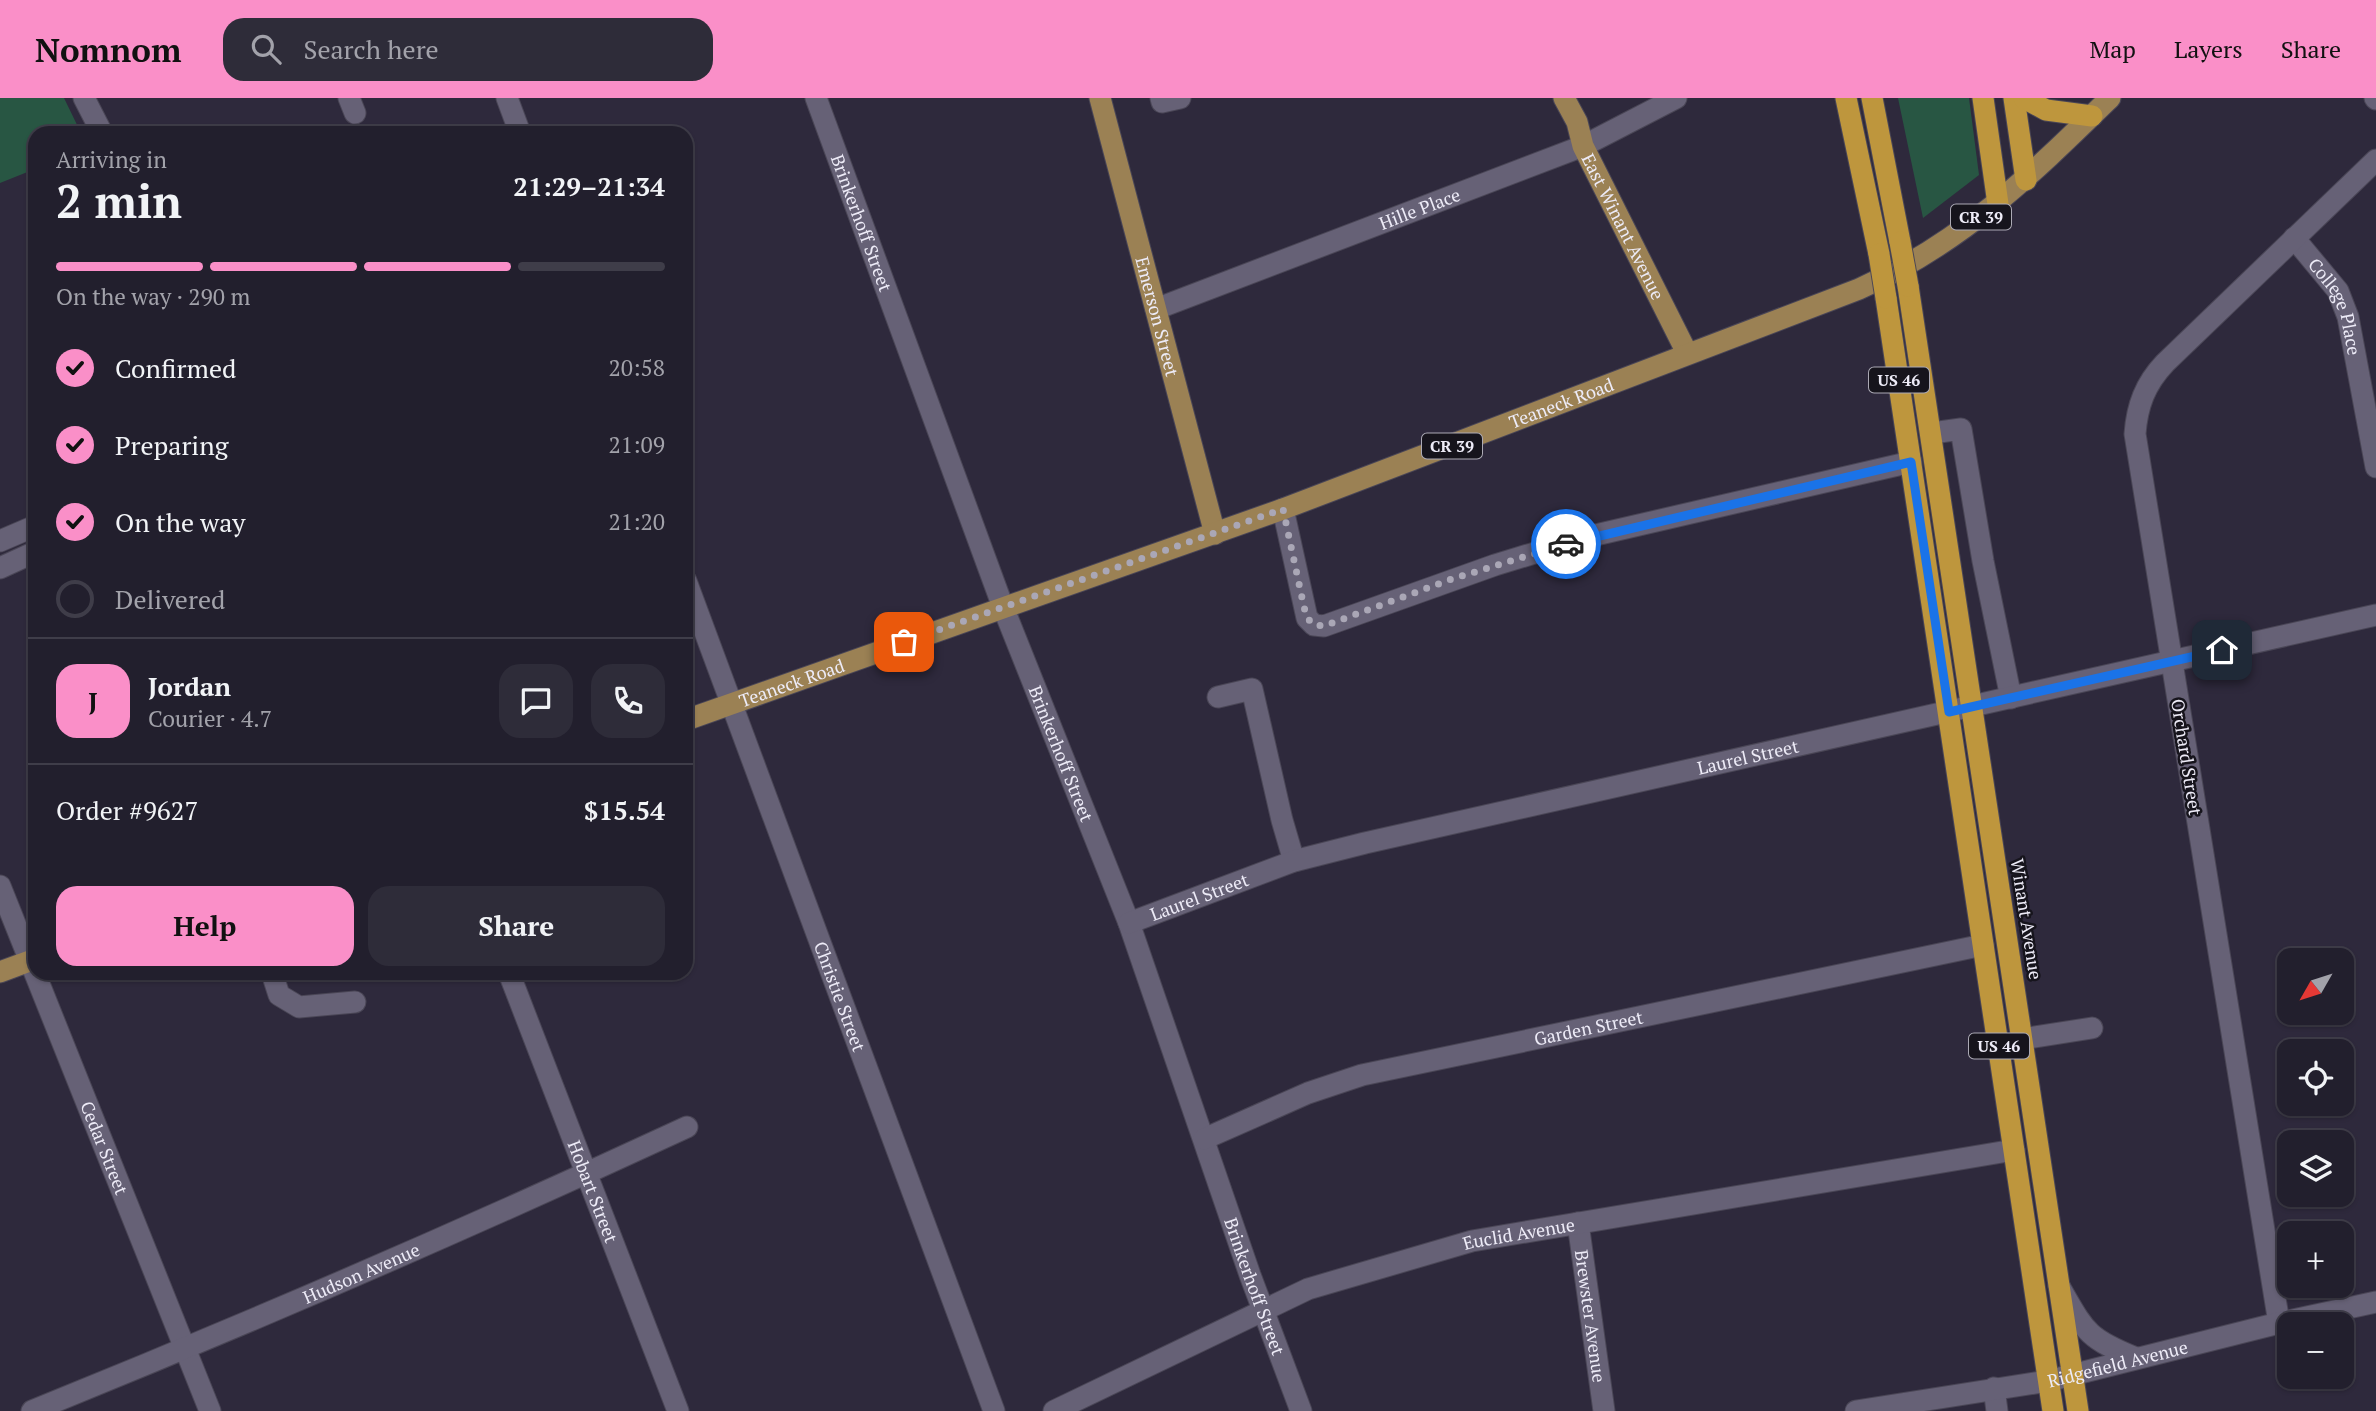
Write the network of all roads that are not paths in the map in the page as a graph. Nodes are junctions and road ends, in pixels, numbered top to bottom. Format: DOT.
graph roads {
  1 [pos="84,98"];
  2 [pos="507,98"];
  3 [pos="816,98"];
  4 [pos="1100,98"];
  5 [pos="1161,98"];
  6 [pos="1180,98"];
  7 [pos="1564,98"];
  8 [pos="1676,98"];
  9 [pos="1846,98"];
  10 [pos="1872,98"];
  11 [pos="1983,98"];
  12 [pos="2014,98"];
  13 [pos="2024,98"];
  14 [pos="2110,98"];
  15 [pos="2092,116"];
  16 [pos="98,126"];
  17 [pos="517,126"];
  18 [pos="1583,146"];
  19 [pos="2376,160"];
  20 [pos="2026,180"];
  21 [pos="1998,204"];
  22 [pos="2294,238"];
  23 [pos="1156,309"];
  24 [pos="1687,354"];
  25 [pos="1932,433"];
  26 [pos="1911,462"];
  27 [pos="2376,467"];
  28 [pos="1283,509"];
  29 [pos="1215,534"];
  30 [pos="28,555"];
  31 [pos="1983,561"];
  32 [pos="1951,567"];
  33 [pos="0,568"];
  34 [pos="693,600"];
  35 [pos="1991,606"];
  36 [pos="1003,607"];
  37 [pos="1958,612"];
  38 [pos="2376,615"];
  39 [pos="2171,662"];
  40 [pos="1218,697"];
  41 [pos="2011,698"];
  42 [pos="731,704"];
  43 [pos="1972,706"];
  44 [pos="1949,712"];
  45 [pos="693,718"];
  46 [pos="1294,861"];
  47 [pos="0,886"];
  48 [pos="1129,923"];
  49 [pos="1983,945"];
  50 [pos="28,951"];
  51 [pos="28,962"];
  52 [pos="0,972"];
  53 [pos="40,980"];
  54 [pos="274,980"];
  55 [pos="512,980"];
  56 [pos="355,1002"];
  57 [pos="2092,1028"];
  58 [pos="2022,1039"];
  59 [pos="687,1127"];
  60 [pos="1203,1139"];
  61 [pos="2014,1150"];
  62 [pos="586,1174"];
  63 [pos="1578,1223"];
  64 [pos="2059,1286"];
  65 [pos="2376,1302"];
  66 [pos="1262,1309"];
  67 [pos="2329,1312"];
  68 [pos="2277,1317"];
  69 [pos="2277,1323"];
  70 [pos="185,1349"];
  71 [pos="2136,1358"];
  72 [pos="2072,1373"];
  73 [pos="2048,1381"];
  74 [pos="1994,1388"];
  75 [pos="32,1411"];
  76 [pos="209,1411"];
  77 [pos="678,1411"];
  78 [pos="994,1411"];
  79 [pos="1054,1411"];
  80 [pos="1301,1411"];
  81 [pos="1604,1411"];
  82 [pos="1856,1411"];
  83 [pos="1997,1411"];
  84 [pos="2053,1411"];
  85 [pos="2078,1411"];
  1 -- 16 [label="street"];
  2 -- 17 [label="street"];
  3 -- 36 [label="street, Brinkerhoff Street"];
  4 -- 23 [label="main road, Emerson Street"];
  5 -- 6 [label="street"];
  7 -- 18 [label="main road, East Winant Avenue"];
  8 -- 18 [label="street, Hille Place"];
  9 -- 26 [label="highway, US 46, bridge"];
  10 -- 25 [label="highway, US 46, bridge"];
  11 -- 21 [label="highway"];
  12 -- 20 [label="highway"];
  13 -- 15 [label="highway"];
  14 -- 15 [label="main road, Teaneck Road / CR 39"];
  15 -- 20 [label="main road, Teaneck Road / CR 39"];
  18 -- 23 [label="street, Hille Place"];
  18 -- 24 [label="main road, East Winant Avenue"];
  19 -- 22 [label="street, Orchard Street"];
  20 -- 21 [label="main road, Teaneck Road / CR 39"];
  21 -- 24 [label="main road, Teaneck Road / CR 39"];
  22 -- 27 [label="street, College Place"];
  22 -- 39 [label="street, Orchard Street"];
  23 -- 29 [label="main road, Emerson Street"];
  24 -- 28 [label="main road, Teaneck Road / CR 39"];
  25 -- 31 [label="street"];
  25 -- 32 [label="highway, Winant Avenue / US 46"];
  26 -- 28 [label="street"];
  26 -- 44 [label="highway, US 46"];
  28 -- 29 [label="main road, Teaneck Road / CR 39"];
  29 -- 36 [label="main road, Teaneck Road / CR 39"];
  30 -- 33 [label="street"];
  31 -- 32 [label="street"];
  31 -- 35 [label="street"];
  32 -- 37 [label="highway, Winant Avenue / US 46"];
  34 -- 42 [label="street, Christie Street"];
  35 -- 37 [label="street"];
  35 -- 41 [label="street"];
  36 -- 42 [label="main road, Teaneck Road / CR 39"];
  36 -- 48 [label="street, Brinkerhoff Street"];
  37 -- 43 [label="highway, Winant Avenue / US 46"];
  38 -- 39 [label="street, Laurel Street"];
  39 -- 41 [label="street, Laurel Street"];
  39 -- 68 [label="street, Orchard Street"];
  40 -- 46 [label="street"];
  41 -- 43 [label="street, Laurel Street"];
  42 -- 45 [label="main road, Teaneck Road / CR 39"];
  42 -- 78 [label="street, Christie Street"];
  43 -- 44 [label="street, Laurel Street"];
  43 -- 58 [label="highway, Winant Avenue / US 46"];
  44 -- 46 [label="street, Laurel Street"];
  44 -- 49 [label="highway, US 46"];
  46 -- 48 [label="street, Laurel Street"];
  47 -- 50 [label="street, Cedar Street"];
  48 -- 60 [label="street, Brinkerhoff Street"];
  49 -- 60 [label="street, Garden Street"];
  49 -- 61 [label="highway, US 46"];
  51 -- 52 [label="main road"];
  53 -- 70 [label="street, Cedar Street"];
  54 -- 56 [label="street"];
  55 -- 62 [label="street, Hobart Street"];
  57 -- 58 [label="street"];
  58 -- 64 [label="highway, Winant Avenue / US 46"];
  59 -- 62 [label="street, Hudson Avenue"];
  60 -- 66 [label="street, Brinkerhoff Street"];
  61 -- 63 [label="street, Euclid Avenue"];
  61 -- 73 [label="highway, US 46"];
  62 -- 70 [label="street, Hudson Avenue"];
  62 -- 77 [label="street, Hobart Street"];
  63 -- 66 [label="street, Euclid Avenue"];
  63 -- 81 [label="street, Brewster Avenue"];
  64 -- 71 [label="street"];
  64 -- 72 [label="highway, Winant Avenue / US 46"];
  65 -- 67 [label="street, Ridgefield Avenue"];
  66 -- 79 [label="street, Euclid Avenue"];
  66 -- 80 [label="street, Brinkerhoff Street"];
  69 -- 71 [label="street, Ridgefield Avenue"];
  70 -- 75 [label="street, Hudson Avenue"];
  70 -- 76 [label="street, Cedar Street"];
  71 -- 72 [label="street, Ridgefield Avenue"];
  72 -- 73 [label="street, Ridgefield Avenue"];
  72 -- 85 [label="highway, Winant Avenue / US 46"];
  73 -- 74 [label="street, Ridgefield Avenue"];
  73 -- 84 [label="highway, US 46"];
  74 -- 82 [label="street, Ridgefield Avenue"];
  74 -- 83 [label="street"];
}
